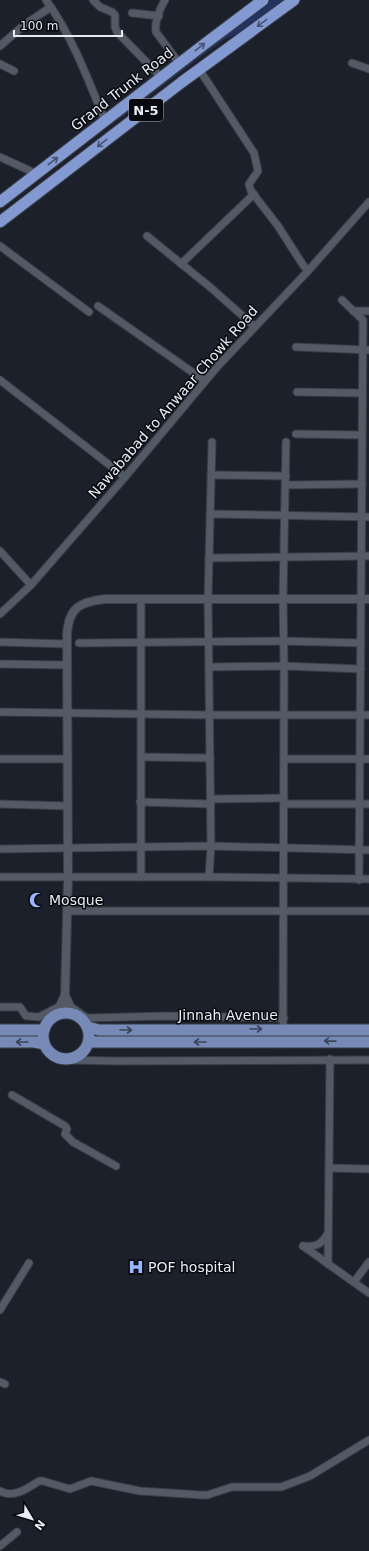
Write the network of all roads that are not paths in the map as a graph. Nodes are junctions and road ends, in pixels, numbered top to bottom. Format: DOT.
graph roads {
  1 [pos="46,0"];
  2 [pos="93,0"];
  3 [pos="165,0"];
  4 [pos="263,0"];
  5 [pos="294,0"];
  6 [pos="51,7"];
  7 [pos="132,13"];
  8 [pos="158,16"];
  9 [pos="0,46"];
  10 [pos="179,63"];
  11 [pos="352,63"];
  12 [pos="0,64"];
  13 [pos="199,69"];
  14 [pos="369,69"];
  15 [pos="14,71"];
  16 [pos="161,77"];
  17 [pos="105,121"];
  18 [pos="115,134"];
  19 [pos="0,158"];
  20 [pos="37,174"];
  21 [pos="254,194"];
  22 [pos="0,202"];
  23 [pos="369,202"];
  24 [pos="0,222"];
  25 [pos="147,236"];
  26 [pos="0,246"];
  27 [pos="181,264"];
  28 [pos="308,271"];
  29 [pos="342,300"];
  30 [pos="98,306"];
  31 [pos="353,311"];
  32 [pos="369,311"];
  33 [pos="89,312"];
  34 [pos="255,327"];
  35 [pos="296,347"];
  36 [pos="366,350"];
  37 [pos="0,380"];
  38 [pos="205,381"];
  39 [pos="297,392"];
  40 [pos="362,393"];
  41 [pos="296,434"];
  42 [pos="364,438"];
  43 [pos="212,442"];
  44 [pos="286,442"];
  45 [pos="211,475"];
  46 [pos="365,475"];
  47 [pos="125,476"];
  48 [pos="286,476"];
  49 [pos="362,484"];
  50 [pos="286,485"];
  51 [pos="210,514"];
  52 [pos="285,516"];
  53 [pos="365,517"];
  54 [pos="0,551"];
  55 [pos="365,556"];
  56 [pos="284,557"];
  57 [pos="209,558"];
  58 [pos="31,585"];
  59 [pos="283,598"];
  60 [pos="142,599"];
  61 [pos="208,599"];
  62 [pos="365,599"];
  63 [pos="0,614"];
  64 [pos="283,641"];
  65 [pos="0,642"];
  66 [pos="209,642"];
  67 [pos="79,643"];
  68 [pos="141,643"];
  69 [pos="361,643"];
  70 [pos="67,644"];
  71 [pos="0,664"];
  72 [pos="68,665"];
  73 [pos="284,666"];
  74 [pos="209,667"];
  75 [pos="361,669"];
  76 [pos="0,712"];
  77 [pos="68,712"];
  78 [pos="141,713"];
  79 [pos="284,714"];
  80 [pos="210,715"];
  81 [pos="360,715"];
  82 [pos="369,715"];
  83 [pos="141,757"];
  84 [pos="210,758"];
  85 [pos="0,759"];
  86 [pos="68,759"];
  87 [pos="284,759"];
  88 [pos="360,759"];
  89 [pos="369,759"];
  90 [pos="284,801"];
  91 [pos="140,802"];
  92 [pos="211,802"];
  93 [pos="0,804"];
  94 [pos="360,804"];
  95 [pos="369,804"];
  96 [pos="68,806"];
  97 [pos="211,846"];
  98 [pos="68,847"];
  99 [pos="140,847"];
  100 [pos="284,848"];
  101 [pos="0,849"];
  102 [pos="359,850"];
  103 [pos="369,850"];
  104 [pos="0,877"];
  105 [pos="141,877"];
  106 [pos="210,877"];
  107 [pos="68,878"];
  108 [pos="284,879"];
  109 [pos="369,879"];
  110 [pos="359,880"];
  111 [pos="67,911"];
  112 [pos="369,911"];
  113 [pos="284,912"];
  114 [pos="65,995"];
  115 [pos="60,1006"];
  116 [pos="70,1006"];
  117 [pos="0,1007"];
  118 [pos="78,1016"];
  119 [pos="51,1018"];
  120 [pos="284,1024"];
  121 [pos="88,1027"];
  122 [pos="0,1030"];
  123 [pos="44,1030"];
  124 [pos="369,1030"];
  125 [pos="0,1042"];
  126 [pos="89,1042"];
  127 [pos="369,1042"];
  128 [pos="44,1044"];
  129 [pos="330,1059"];
  130 [pos="67,1060"];
  131 [pos="369,1060"];
  132 [pos="12,1095"];
  133 [pos="116,1166"];
  134 [pos="329,1168"];
  135 [pos="369,1169"];
  136 [pos="329,1232"];
  137 [pos="369,1262"];
  138 [pos="29,1263"];
  139 [pos="328,1264"];
  140 [pos="354,1282"];
  141 [pos="369,1293"];
  142 [pos="0,1310"];
  143 [pos="369,1440"];
  144 [pos="0,1491"];
  145 [pos="17,1532"];
  146 [pos="0,1546"];
  1 -- 6 [label="street"];
  2 -- 16 [label="street"];
  3 -- 8 [label="street"];
  10 -- 4 [label="highway, Grand Trunk Road / N-5, one-way"];
  5 -- 13 [label="highway, N-5, one-way"];
  6 -- 9 [label="street"];
  6 -- 17 [label="street"];
  7 -- 8 [label="street"];
  8 -- 10 [label="street"];
  10 -- 16 [label="highway, Grand Trunk Road / N-5"];
  11 -- 14 [label="street"];
  12 -- 15 [label="street"];
  13 -- 18 [label="highway, N-5"];
  13 -- 21 [label="street"];
  16 -- 17 [label="highway, Grand Trunk Road / N-5"];
  17 -- 18 [label="highway"];
  20 -- 17 [label="highway, Grand Trunk Road / N-5, one-way"];
  18 -- 24 [label="highway, N-5, one-way"];
  19 -- 20 [label="street"];
  20 -- 22 [label="highway, Grand Trunk Road / N-5"];
  21 -- 27 [label="street"];
  21 -- 28 [label="street"];
  23 -- 28 [label="street, Nawababad to Anwaar Chowk Road"];
  25 -- 27 [label="street"];
  26 -- 33 [label="street"];
  27 -- 34 [label="street"];
  28 -- 34 [label="street, Nawababad to Anwaar Chowk Road"];
  29 -- 31 [label="street"];
  30 -- 38 [label="street"];
  31 -- 32 [label="street"];
  31 -- 36 [label="street"];
  34 -- 38 [label="street, Nawababad to Anwaar Chowk Road"];
  35 -- 36 [label="street"];
  36 -- 40 [label="street"];
  37 -- 47 [label="street"];
  38 -- 47 [label="street, Nawababad to Anwaar Chowk Road"];
  39 -- 40 [label="street"];
  40 -- 42 [label="street"];
  41 -- 42 [label="street"];
  42 -- 46 [label="street"];
  43 -- 45 [label="street"];
  44 -- 48 [label="street"];
  45 -- 48 [label="street"];
  45 -- 51 [label="street"];
  46 -- 49 [label="street"];
  47 -- 58 [label="street, Nawababad to Anwaar Chowk Road"];
  48 -- 50 [label="street"];
  49 -- 50 [label="street"];
  49 -- 53 [label="street"];
  50 -- 52 [label="street"];
  51 -- 52 [label="street"];
  51 -- 57 [label="street"];
  52 -- 53 [label="street"];
  52 -- 56 [label="street"];
  53 -- 55 [label="street"];
  54 -- 58 [label="street"];
  55 -- 56 [label="street"];
  55 -- 62 [label="street"];
  56 -- 57 [label="street"];
  56 -- 59 [label="street"];
  57 -- 61 [label="street"];
  58 -- 63 [label="street, Nawababad to Anwaar Chowk Road"];
  59 -- 61 [label="street"];
  59 -- 62 [label="street"];
  59 -- 64 [label="street"];
  60 -- 61 [label="street"];
  60 -- 68 [label="street"];
  60 -- 70 [label="street"];
  61 -- 66 [label="street"];
  62 -- 69 [label="street"];
  64 -- 66 [label="street"];
  64 -- 69 [label="street"];
  64 -- 73 [label="street"];
  65 -- 70 [label="street"];
  66 -- 68 [label="street"];
  66 -- 74 [label="street"];
  67 -- 68 [label="street"];
  68 -- 78 [label="street"];
  69 -- 75 [label="street"];
  70 -- 72 [label="street"];
  71 -- 72 [label="street"];
  72 -- 77 [label="street"];
  73 -- 74 [label="street"];
  73 -- 75 [label="street"];
  73 -- 79 [label="street"];
  74 -- 80 [label="street"];
  75 -- 81 [label="street"];
  76 -- 77 [label="street"];
  77 -- 78 [label="street"];
  77 -- 86 [label="street"];
  78 -- 80 [label="street"];
  78 -- 83 [label="street"];
  79 -- 80 [label="street"];
  79 -- 81 [label="street"];
  79 -- 87 [label="street"];
  80 -- 84 [label="street"];
  81 -- 82 [label="street"];
  81 -- 88 [label="street"];
  83 -- 84 [label="street"];
  83 -- 91 [label="street"];
  84 -- 92 [label="street"];
  85 -- 86 [label="street"];
  86 -- 96 [label="street"];
  87 -- 88 [label="street"];
  87 -- 90 [label="street"];
  88 -- 89 [label="street"];
  88 -- 94 [label="street"];
  90 -- 92 [label="street"];
  90 -- 94 [label="street"];
  90 -- 100 [label="street"];
  91 -- 92 [label="street"];
  91 -- 99 [label="street"];
  92 -- 97 [label="street"];
  93 -- 96 [label="street"];
  94 -- 95 [label="street"];
  94 -- 102 [label="street"];
  96 -- 98 [label="street"];
  97 -- 99 [label="street"];
  97 -- 100 [label="street"];
  97 -- 106 [label="street"];
  98 -- 99 [label="street"];
  98 -- 101 [label="street"];
  98 -- 107 [label="street"];
  99 -- 105 [label="street"];
  100 -- 102 [label="street"];
  100 -- 108 [label="street"];
  102 -- 103 [label="street"];
  102 -- 110 [label="street"];
  104 -- 107 [label="street"];
  105 -- 106 [label="street"];
  105 -- 107 [label="street"];
  106 -- 108 [label="street"];
  107 -- 111 [label="street"];
  108 -- 110 [label="street"];
  108 -- 113 [label="street"];
  109 -- 110 [label="street"];
  111 -- 113 [label="street"];
  111 -- 114 [label="street"];
  112 -- 113 [label="street"];
  113 -- 120 [label="street"];
  114 -- 115 [label="street"];
  114 -- 116 [label="street"];
  115 -- 116 [label="street"];
  115 -- 117 [label="street"];
  115 -- 119 [label="street"];
  116 -- 118 [label="street"];
  116 -- 120 [label="street"];
  118 -- 119 [label="main road"];
  118 -- 121 [label="main road"];
  119 -- 123 [label="main road"];
  121 -- 120 [label="main road, Jinnah Avenue, one-way"];
  120 -- 124 [label="main road, Jinnah Avenue"];
  121 -- 126 [label="main road"];
  122 -- 123 [label="main road"];
  123 -- 128 [label="main road"];
  128 -- 125 [label="main road, one-way"];
  127 -- 126 [label="main road, Jinnah Avenue, one-way"];
  126 -- 130 [label="main road"];
  128 -- 130 [label="main road"];
  129 -- 130 [label="street"];
  129 -- 131 [label="street"];
  129 -- 134 [label="street"];
  132 -- 133 [label="street"];
  134 -- 135 [label="street"];
  134 -- 136 [label="street"];
  136 -- 139 [label="street"];
  136 -- 139 [label="street"];
  137 -- 140 [label="street"];
  138 -- 142 [label="street"];
  139 -- 140 [label="street"];
  140 -- 141 [label="street"];
  143 -- 144 [label="street"];
  145 -- 146 [label="street"];
}
